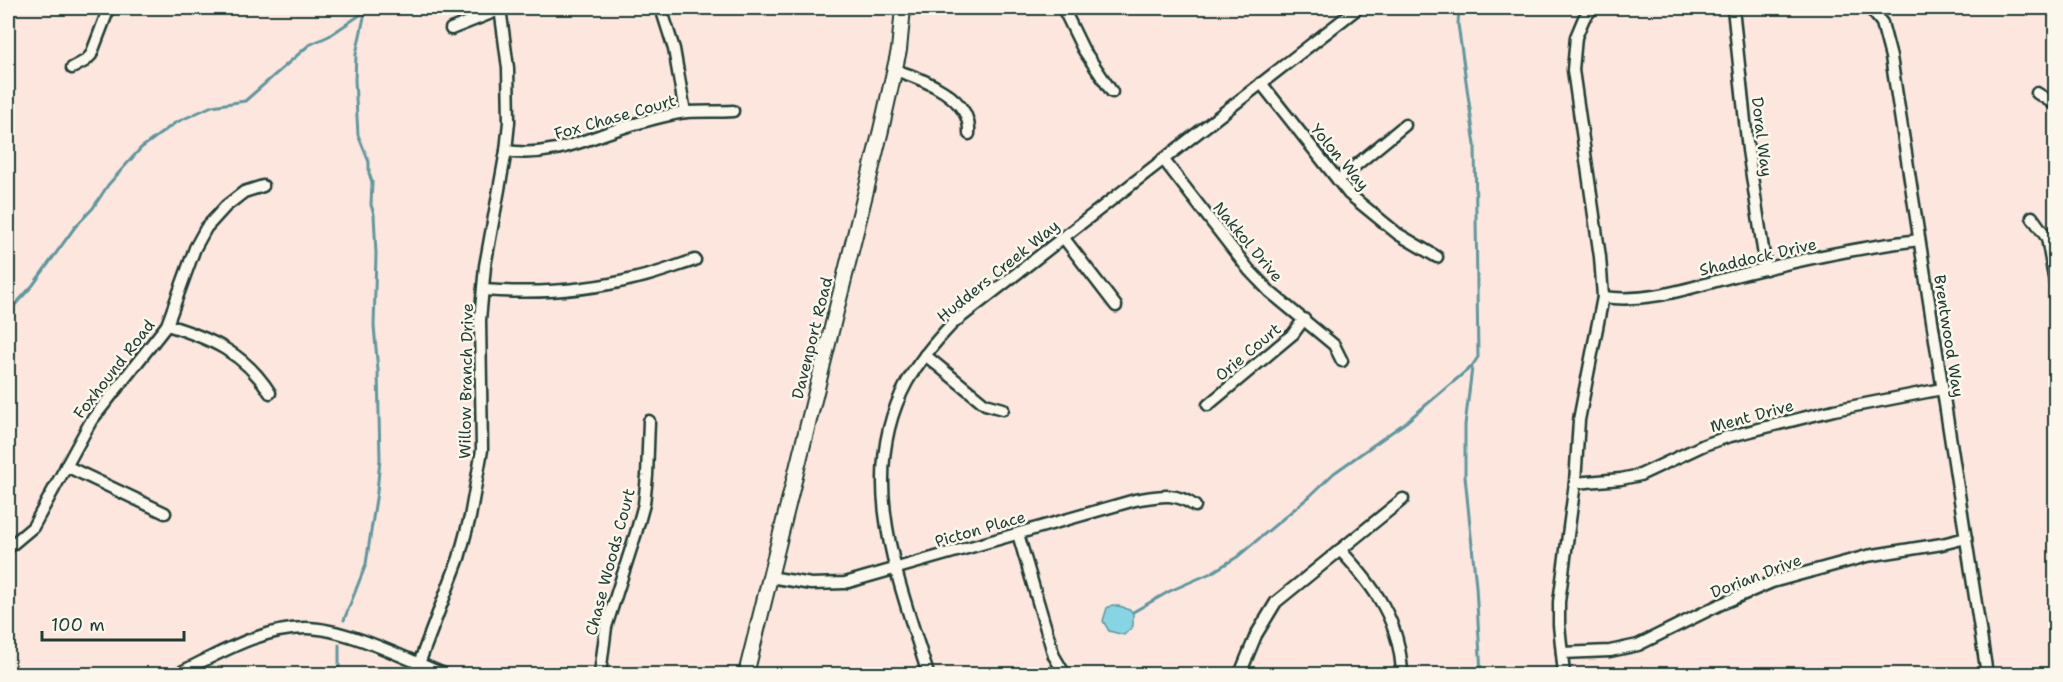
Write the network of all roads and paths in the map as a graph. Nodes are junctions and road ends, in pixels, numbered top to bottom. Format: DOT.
graph roads {
  1 [pos="109,8"];
  2 [pos="502,8"];
  3 [pos="661,8"];
  4 [pos="903,8"];
  5 [pos="1063,8"];
  6 [pos="1358,8"];
  7 [pos="1593,8"];
  8 [pos="1733,8"];
  9 [pos="1870,8"];
  10 [pos="451,29"];
  11 [pos="72,68"];
  12 [pos="895,70"];
  13 [pos="1261,83"];
  14 [pos="1112,92"];
  15 [pos="2037,93"];
  16 [pos="2055,105"];
  17 [pos="733,111"];
  18 [pos="685,112"];
  19 [pos="1405,126"];
  20 [pos="969,134"];
  21 [pos="506,151"];
  22 [pos="1163,159"];
  23 [pos="1338,180"];
  24 [pos="263,186"];
  25 [pos="2032,217"];
  26 [pos="1063,237"];
  27 [pos="1919,240"];
  28 [pos="1437,257"];
  29 [pos="695,260"];
  30 [pos="1766,269"];
  31 [pos="2055,288"];
  32 [pos="483,290"];
  33 [pos="1603,297"];
  34 [pos="1116,306"];
  35 [pos="1304,319"];
  36 [pos="167,325"];
  37 [pos="926,355"];
  38 [pos="1342,361"];
  39 [pos="1942,389"];
  40 [pos="270,393"];
  41 [pos="1208,405"];
  42 [pos="1003,409"];
  43 [pos="649,421"];
  44 [pos="66,466"];
  45 [pos="1575,483"];
  46 [pos="1402,498"];
  47 [pos="1195,506"];
  48 [pos="165,513"];
  49 [pos="1018,534"];
  50 [pos="1966,538"];
  51 [pos="8,548"];
  52 [pos="1340,550"];
  53 [pos="897,570"];
  54 [pos="770,577"];
  55 [pos="1562,653"];
  56 [pos="417,670"];
  57 [pos="177,675"];
  58 [pos="444,675"];
  59 [pos="600,675"];
  60 [pos="746,675"];
  61 [pos="928,675"];
  62 [pos="1068,675"];
  63 [pos="1240,675"];
  64 [pos="1402,675"];
  65 [pos="1564,675"];
  66 [pos="1987,675"];
  1 -- 11 [label="street"];
  2 -- 10 [label="street"];
  2 -- 21 [label="street, Willow Branch Drive"];
  3 -- 18 [label="street"];
  4 -- 12 [label="street, Davenport Road"];
  5 -- 14 [label="street"];
  6 -- 13 [label="street, Hudders Creek Way"];
  7 -- 33 [label="street"];
  8 -- 30 [label="street, Doral Way"];
  9 -- 27 [label="street, Brentwood Way"];
  12 -- 20 [label="street"];
  12 -- 54 [label="street, Davenport Road"];
  13 -- 22 [label="street, Hudders Creek Way"];
  13 -- 23 [label="street, Yolon Way"];
  15 -- 16 [label="street"];
  17 -- 18 [label="street, Fox Chase Court"];
  18 -- 21 [label="street, Fox Chase Court"];
  19 -- 23 [label="street"];
  21 -- 32 [label="street, Willow Branch Drive"];
  22 -- 26 [label="street, Hudders Creek Way"];
  22 -- 35 [label="street, Nakkol Drive"];
  23 -- 28 [label="street, Yolon Way"];
  24 -- 36 [label="street, Foxhound Road"];
  25 -- 31 [label="street"];
  26 -- 34 [label="street"];
  26 -- 37 [label="street, Hudders Creek Way"];
  27 -- 30 [label="street, Shaddock Drive"];
  27 -- 39 [label="street, Brentwood Way"];
  29 -- 32 [label="street"];
  30 -- 33 [label="street, Shaddock Drive"];
  32 -- 56 [label="street, Willow Branch Drive"];
  33 -- 45 [label="street"];
  35 -- 38 [label="street, Nakkol Drive"];
  35 -- 41 [label="street, Orie Court"];
  36 -- 40 [label="street"];
  36 -- 44 [label="street, Foxhound Road"];
  37 -- 42 [label="street"];
  37 -- 53 [label="street, Hudders Creek Way"];
  39 -- 45 [label="street, Ment Drive"];
  39 -- 50 [label="street, Brentwood Way"];
  43 -- 59 [label="street, Chase Woods Court"];
  44 -- 48 [label="street"];
  44 -- 51 [label="street, Foxhound Road"];
  45 -- 55 [label="street"];
  46 -- 52 [label="street"];
  47 -- 49 [label="street, Picton Place"];
  49 -- 53 [label="street, Picton Place"];
  49 -- 62 [label="street"];
  50 -- 55 [label="street, Dorian Drive"];
  50 -- 66 [label="street, Brentwood Way"];
  52 -- 63 [label="street"];
  52 -- 64 [label="street"];
  53 -- 54 [label="street, Picton Place"];
  53 -- 61 [label="street, Hudders Creek Way"];
  54 -- 60 [label="street, Davenport Road"];
  55 -- 65 [label="street"];
  56 -- 57 [label="street"];
  56 -- 58 [label="street"];
}
